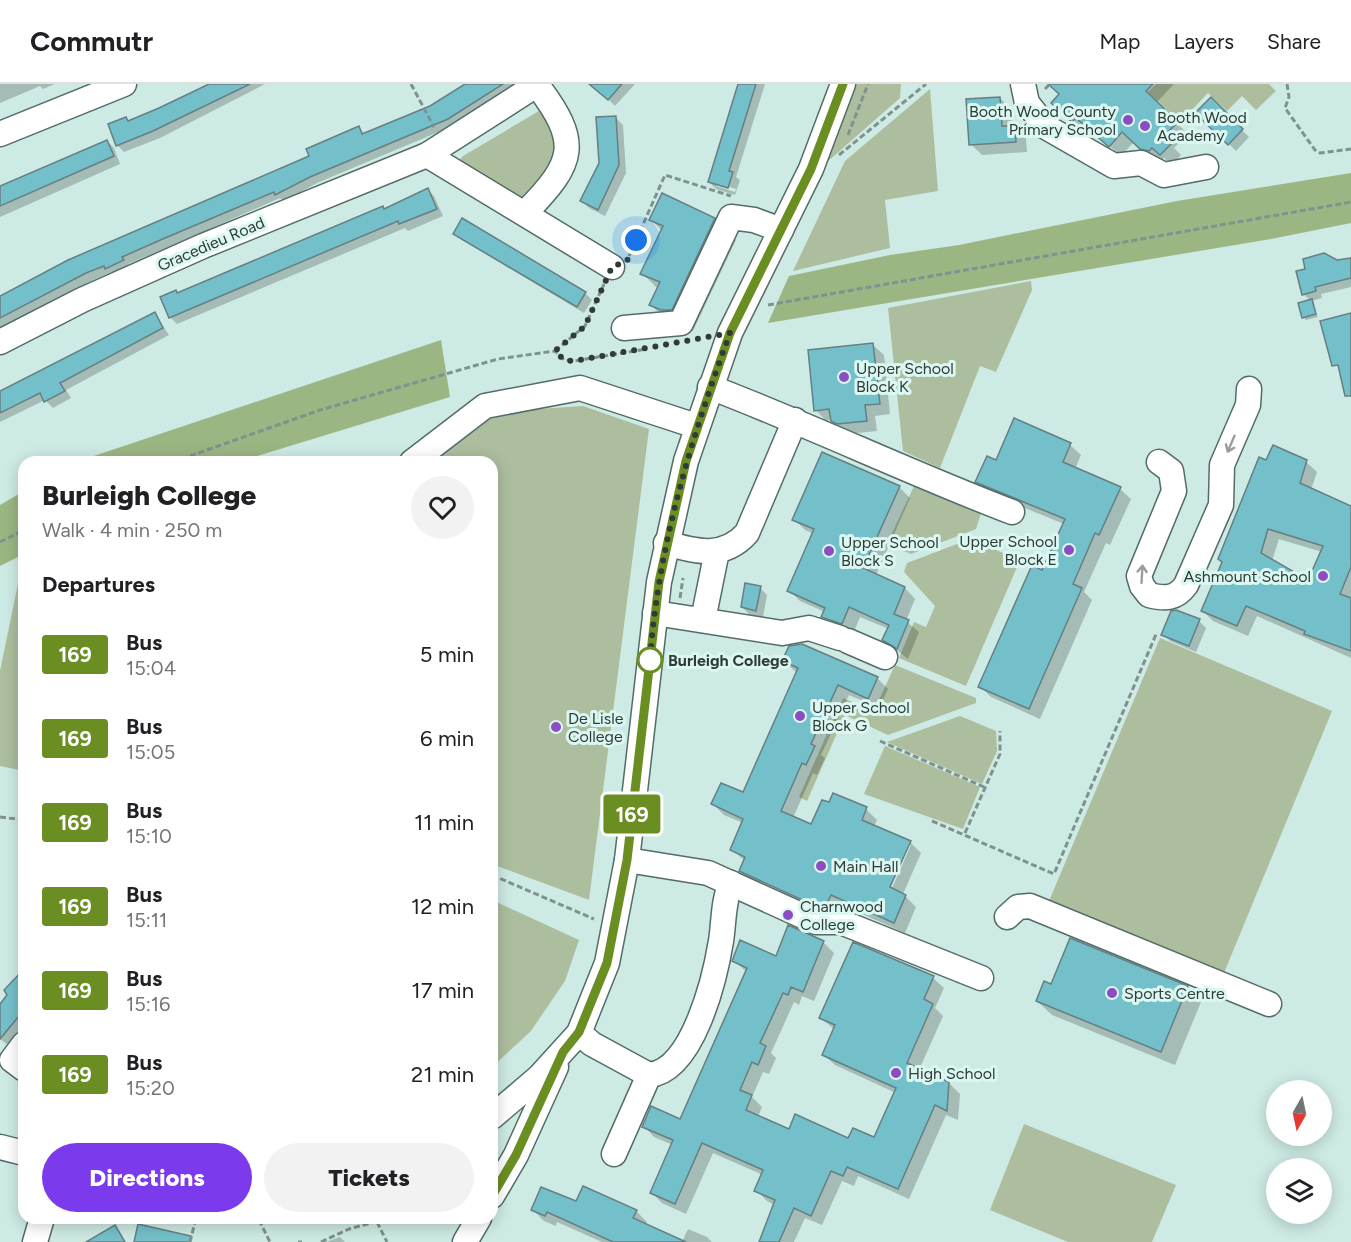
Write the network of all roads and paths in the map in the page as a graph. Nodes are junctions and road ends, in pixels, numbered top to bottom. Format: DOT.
graph roads {
  1 [pos="124,84"];
  2 [pos="411,84"];
  3 [pos="843,84"];
  4 [pos="868,84"];
  5 [pos="926,84"];
  6 [pos="1023,84"];
  7 [pos="1287,84"];
  8 [pos="537,85"];
  9 [pos="0,134"];
  10 [pos="846,139"];
  11 [pos="842,148"];
  12 [pos="1351,149"];
  13 [pos="436,150"];
  14 [pos="1206,167"];
  15 [pos="733,196"];
  16 [pos="1351,202"];
  17 [pos="526,212"];
  18 [pos="781,230"];
  19 [pos="612,267"];
  20 [pos="766,306"];
  21 [pos="624,328"];
  22 [pos="0,342"];
  23 [pos="654,347"];
  24 [pos="555,351"];
  25 [pos="710,387"];
  26 [pos="1249,389"];
  27 [pos="795,420"];
  28 [pos="696,426"];
  29 [pos="190,456"];
  30 [pos="420,456"];
  31 [pos="1159,462"];
  32 [pos="1012,512"];
  33 [pos="18,533"];
  34 [pos="0,542"];
  35 [pos="666,543"];
  36 [pos="717,551"];
  37 [pos="655,613"];
  38 [pos="703,620"];
  39 [pos="1157,632"];
  40 [pos="885,657"];
  41 [pos="1000,731"];
  42 [pos="880,741"];
  43 [pos="984,787"];
  44 [pos="0,817"];
  45 [pos="18,819"];
  46 [pos="932,821"];
  47 [pos="964,833"];
  48 [pos="627,860"];
  49 [pos="498,877"];
  50 [pos="731,883"];
  51 [pos="1007,917"];
  52 [pos="615,928"];
  53 [pos="981,978"];
  54 [pos="1269,1004"];
  55 [pos="579,1032"];
  56 [pos="18,1052"];
  57 [pos="563,1052"];
  58 [pos="18,1064"];
  59 [pos="649,1075"];
  60 [pos="501,1111"];
  61 [pos="0,1147"];
  62 [pos="18,1152"];
  63 [pos="614,1154"];
  64 [pos="516,1155"];
  65 [pos="498,1186"];
  66 [pos="40,1224"];
  67 [pos="194,1224"];
  68 [pos="261,1224"];
  69 [pos="369,1224"];
  70 [pos="378,1224"];
  71 [pos="476,1224"];
  72 [pos="361,1226"];
  73 [pos="35,1242"];
  74 [pos="190,1242"];
  75 [pos="270,1242"];
  76 [pos="321,1242"];
  77 [pos="387,1242"];
  78 [pos="465,1242"];
  1 -- 9 [label="street"];
  2 -- 13 [label="path"];
  3 -- 18 [label="street"];
  4 -- 10 [label="path"];
  5 -- 11 [label="path"];
  6 -- 14 [label="street"];
  7 -- 12 [label="path"];
  8 -- 13 [label="street, Gracedieu Road"];
  8 -- 17 [label="street, Gracedieu Road"];
  13 -- 17 [label="street"];
  13 -- 22 [label="street, Gracedieu Road"];
  15 -- 19 [label="path"];
  16 -- 20 [label="path"];
  17 -- 19 [label="street"];
  18 -- 21 [label="street"];
  18 -- 25 [label="street"];
  19 -- 24 [label="path"];
  23 -- 24 [label="path"];
  24 -- 29 [label="path"];
  25 -- 27 [label="street"];
  25 -- 28 [label="street"];
  26 -- 31 [label="street, one-way"];
  27 -- 32 [label="street"];
  27 -- 36 [label="street"];
  28 -- 30 [label="street"];
  28 -- 35 [label="street"];
  33 -- 34 [label="path"];
  35 -- 36 [label="street"];
  35 -- 37 [label="street"];
  36 -- 38 [label="street"];
  37 -- 38 [label="street"];
  37 -- 48 [label="street"];
  38 -- 40 [label="street"];
  39 -- 47 [label="path"];
  41 -- 43 [label="path"];
  42 -- 43 [label="path"];
  43 -- 47 [label="path"];
  44 -- 45 [label="path"];
  46 -- 47 [label="path"];
  48 -- 50 [label="street"];
  48 -- 52 [label="street"];
  49 -- 52 [label="path"];
  50 -- 53 [label="street"];
  50 -- 59 [label="street"];
  51 -- 54 [label="street"];
  52 -- 55 [label="street"];
  55 -- 57 [label="street"];
  55 -- 59 [label="street"];
  56 -- 58 [label="street"];
  57 -- 60 [label="street"];
  57 -- 64 [label="street"];
  59 -- 63 [label="street"];
  60 -- 64 [label="street"];
  61 -- 62 [label="street"];
  64 -- 65 [label="street"];
  66 -- 73 [label="street"];
  67 -- 74 [label="path"];
  68 -- 75 [label="path"];
  69 -- 72 [label="path"];
  70 -- 77 [label="path"];
  71 -- 78 [label="street"];
  72 -- 76 [label="path"];
}
